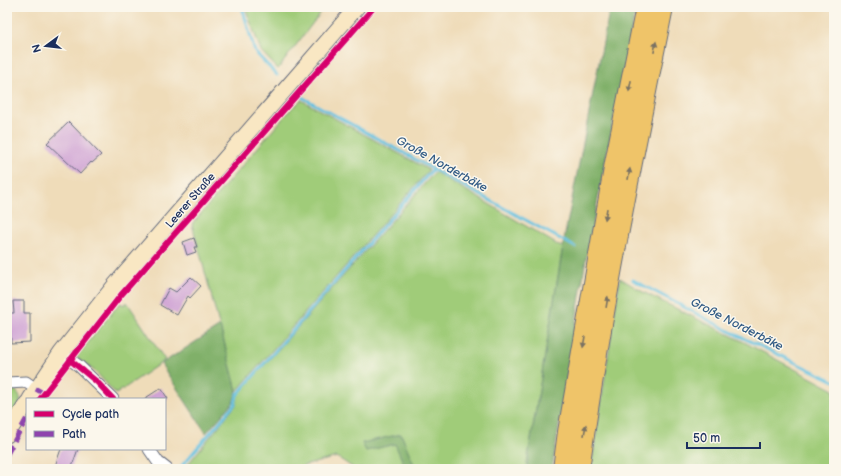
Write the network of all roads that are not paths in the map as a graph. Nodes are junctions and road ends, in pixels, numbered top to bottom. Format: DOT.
graph roads {
  1 [pos="357,7"];
  2 [pos="646,7"];
  3 [pos="663,7"];
  4 [pos="61,353"];
  5 [pos="7,383"];
  6 [pos="33,394"];
  7 [pos="112,398"];
  8 [pos="26,405"];
  9 [pos="7,435"];
  10 [pos="150,450"];
  11 [pos="167,469"];
  12 [pos="563,469"];
  13 [pos="579,469"];
  1 -- 4 [label="main road, Leerer Straße"];
  2 -- 12 [label="highway, one-way"];
  13 -- 3 [label="highway, one-way"];
  4 -- 6 [label="main road, Leerer Straße"];
  4 -- 7 [label="street"];
  5 -- 6 [label="street"];
  8 -- 9 [label="main road"];
  10 -- 11 [label="street"];
}
